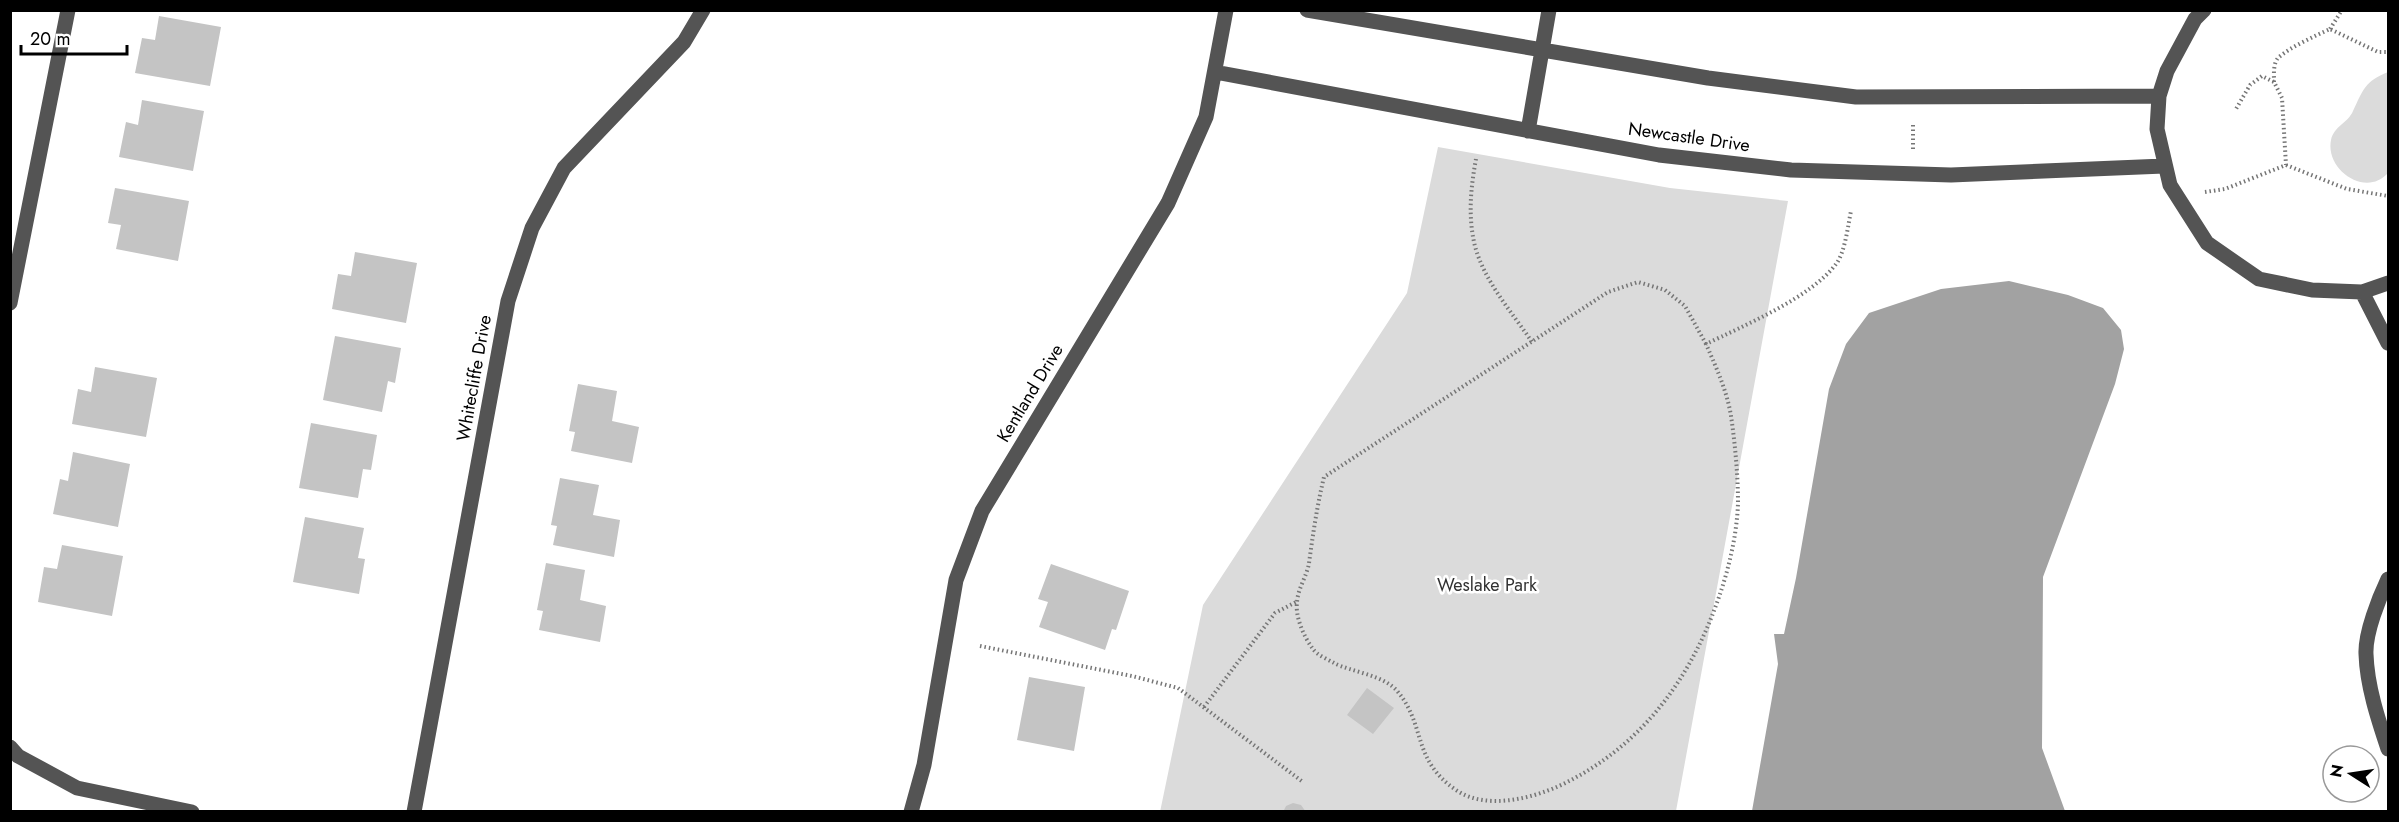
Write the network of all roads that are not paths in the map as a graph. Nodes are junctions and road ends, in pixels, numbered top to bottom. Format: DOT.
graph roads {
  1 [pos="68,10"];
  2 [pos="703,10"];
  3 [pos="1226,10"];
  4 [pos="1307,10"];
  5 [pos="1550,10"];
  6 [pos="2204,10"];
  7 [pos="1542,49"];
  8 [pos="1215,72"];
  9 [pos="2159,96"];
  10 [pos="1528,131"];
  11 [pos="2164,166"];
  12 [pos="2388,283"];
  13 [pos="2362,292"];
  14 [pos="10,303"];
  15 [pos="2388,343"];
  16 [pos="2388,579"];
  17 [pos="2388,749"];
  18 [pos="13,755"];
  19 [pos="192,812"];
  20 [pos="414,812"];
  21 [pos="911,812"];
  1 -- 14 [label="street"];
  2 -- 20 [label="street, Whitecliffe Drive"];
  3 -- 8 [label="street, Kentland Drive"];
  4 -- 7 [label="street"];
  5 -- 7 [label="street"];
  6 -- 9 [label="street"];
  7 -- 9 [label="street"];
  7 -- 10 [label="street"];
  8 -- 10 [label="street, Newcastle Drive"];
  8 -- 21 [label="street, Kentland Drive"];
  9 -- 11 [label="street"];
  10 -- 11 [label="street, Newcastle Drive"];
  11 -- 13 [label="street"];
  12 -- 13 [label="street"];
  13 -- 15 [label="street"];
  16 -- 17 [label="street"];
  18 -- 19 [label="street"];
}
